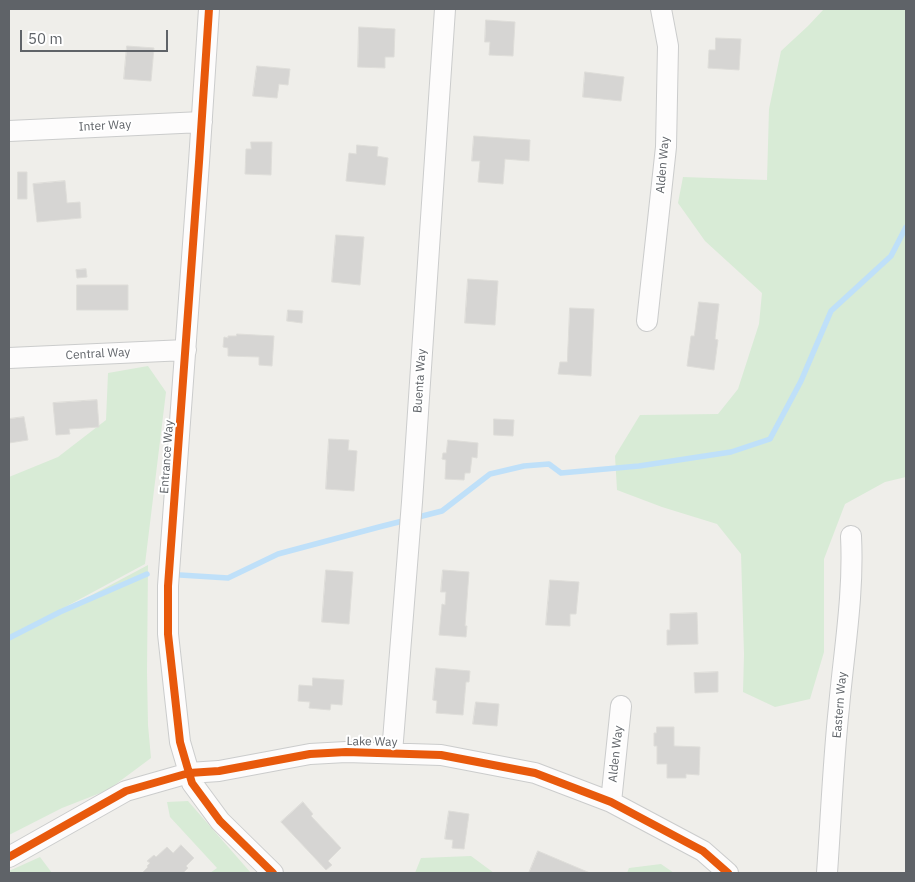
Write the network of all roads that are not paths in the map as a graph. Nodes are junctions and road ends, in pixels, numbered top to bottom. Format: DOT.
graph roads {
  1 [pos="209,9"];
  2 [pos="445,9"];
  3 [pos="661,9"];
  4 [pos="202,122"];
  5 [pos="9,131"];
  6 [pos="647,321"];
  7 [pos="186,350"];
  8 [pos="9,358"];
  9 [pos="852,536"];
  10 [pos="621,706"];
  11 [pos="392,754"];
  12 [pos="189,773"];
  13 [pos="611,802"];
  14 [pos="9,856"];
  15 [pos="274,873"];
  16 [pos="728,873"];
  17 [pos="827,873"];
  1 -- 4 [label="street, Entrance Way"];
  2 -- 11 [label="street, Buenta Way"];
  3 -- 6 [label="street, Alden Way"];
  4 -- 5 [label="street, Inter Way"];
  4 -- 7 [label="street, Entrance Way"];
  7 -- 8 [label="street, Central Way"];
  7 -- 12 [label="street, Entrance Way"];
  9 -- 17 [label="street, Eastern Way"];
  10 -- 13 [label="street, Alden Way"];
  11 -- 12 [label="street, Lake Way"];
  11 -- 13 [label="street, Lake Way"];
  12 -- 14 [label="street, Lake Way"];
  12 -- 15 [label="street, Entrance Way"];
  13 -- 16 [label="street, Lake Way"];
}
